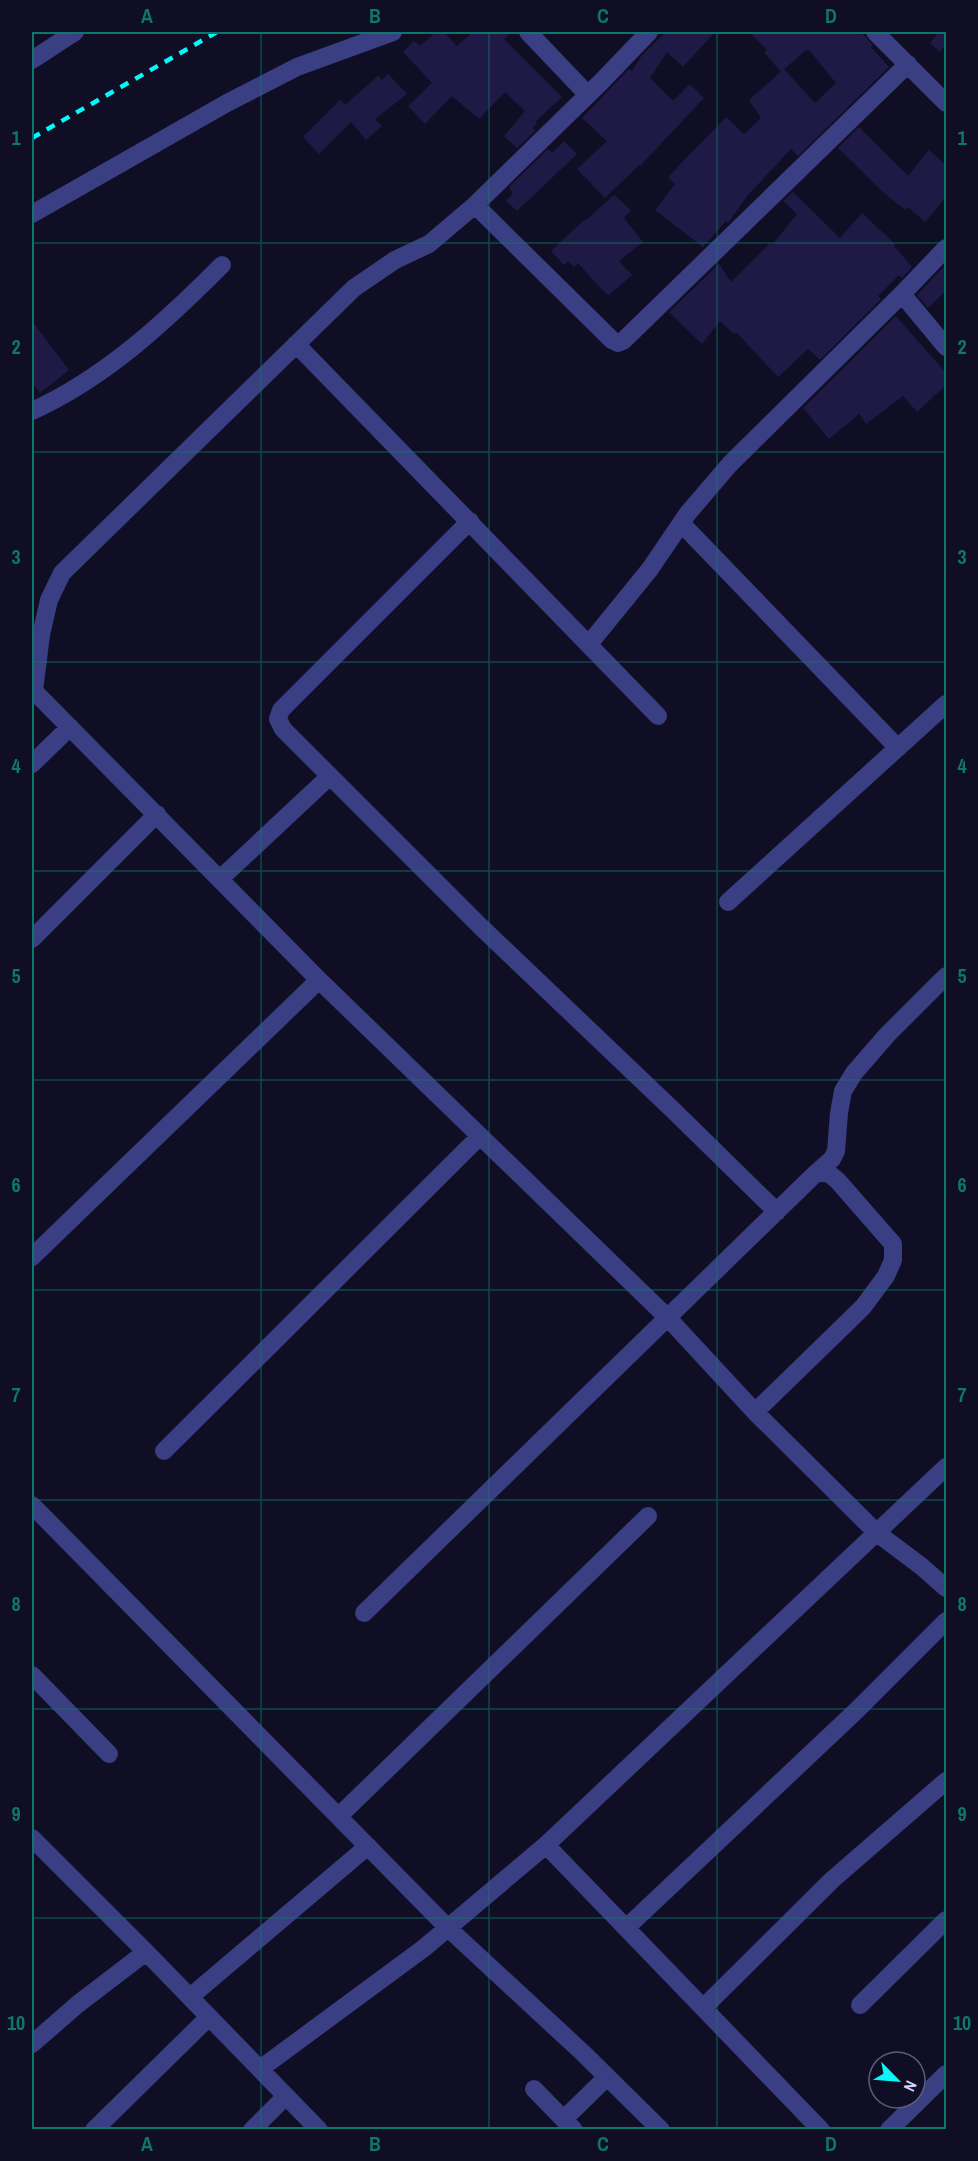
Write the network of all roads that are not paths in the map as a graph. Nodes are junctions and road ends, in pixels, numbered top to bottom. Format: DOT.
graph roads {
  1 [pos="393,32"];
  2 [pos="528,32"];
  3 [pos="649,32"];
  4 [pos="875,32"];
  5 [pos="64,34"];
  6 [pos="32,60"];
  7 [pos="908,64"];
  8 [pos="588,95"];
  9 [pos="946,103"];
  10 [pos="475,205"];
  11 [pos="32,214"];
  12 [pos="946,248"];
  13 [pos="222,266"];
  14 [pos="902,294"];
  15 [pos="296,344"];
  16 [pos="946,347"];
  17 [pos="32,411"];
  18 [pos="470,521"];
  19 [pos="681,523"];
  20 [pos="589,644"];
  21 [pos="33,690"];
  22 [pos="946,704"];
  23 [pos="658,716"];
  24 [pos="70,727"];
  25 [pos="898,748"];
  26 [pos="32,764"];
  27 [pos="330,776"];
  28 [pos="157,814"];
  29 [pos="220,879"];
  30 [pos="728,902"];
  31 [pos="32,939"];
  32 [pos="946,976"];
  33 [pos="319,980"];
  34 [pos="480,1136"];
  35 [pos="816,1174"];
  36 [pos="777,1212"];
  37 [pos="32,1257"];
  38 [pos="668,1318"];
  39 [pos="755,1412"];
  40 [pos="164,1450"];
  41 [pos="946,1467"];
  42 [pos="32,1505"];
  43 [pos="648,1516"];
  44 [pos="877,1533"];
  45 [pos="946,1588"];
  46 [pos="364,1613"];
  47 [pos="946,1621"];
  48 [pos="32,1675"];
  49 [pos="109,1754"];
  50 [pos="946,1781"];
  51 [pos="339,1816"];
  52 [pos="32,1838"];
  53 [pos="546,1845"];
  54 [pos="368,1846"];
  55 [pos="946,1920"];
  56 [pos="448,1928"];
  57 [pos="626,1928"];
  58 [pos="146,1952"];
  59 [pos="190,1997"];
  60 [pos="860,2005"];
  61 [pos="703,2008"];
  62 [pos="208,2016"];
  63 [pos="32,2044"];
  64 [pos="260,2069"];
  65 [pos="946,2074"];
  66 [pos="608,2077"];
  67 [pos="534,2089"];
  68 [pos="286,2096"];
  69 [pos="569,2125"];
  70 [pos="94,2130"];
  71 [pos="252,2130"];
  72 [pos="319,2130"];
  73 [pos="661,2130"];
  74 [pos="821,2130"];
  75 [pos="889,2130"];
  1 -- 11 [label="street"];
  2 -- 8 [label="street"];
  3 -- 8 [label="street"];
  4 -- 7 [label="street"];
  5 -- 6 [label="street"];
  7 -- 9 [label="street"];
  7 -- 10 [label="street"];
  8 -- 10 [label="street"];
  10 -- 15 [label="street"];
  12 -- 14 [label="street"];
  13 -- 17 [label="street"];
  14 -- 16 [label="street"];
  14 -- 19 [label="street"];
  15 -- 18 [label="street"];
  15 -- 21 [label="street"];
  18 -- 20 [label="street"];
  18 -- 27 [label="street"];
  19 -- 20 [label="street"];
  19 -- 25 [label="street"];
  20 -- 23 [label="street"];
  21 -- 24 [label="street"];
  22 -- 25 [label="street"];
  24 -- 26 [label="street"];
  24 -- 28 [label="street"];
  25 -- 30 [label="street"];
  27 -- 29 [label="street"];
  27 -- 36 [label="street"];
  28 -- 29 [label="street"];
  28 -- 31 [label="street"];
  29 -- 33 [label="street"];
  32 -- 35 [label="street"];
  33 -- 34 [label="street"];
  33 -- 37 [label="street"];
  34 -- 38 [label="street"];
  34 -- 40 [label="street"];
  35 -- 36 [label="street"];
  35 -- 39 [label="street"];
  36 -- 38 [label="street"];
  38 -- 39 [label="street"];
  38 -- 46 [label="street"];
  39 -- 44 [label="street"];
  41 -- 44 [label="street"];
  42 -- 51 [label="street"];
  43 -- 51 [label="street"];
  44 -- 45 [label="street"];
  44 -- 53 [label="street"];
  47 -- 57 [label="street"];
  48 -- 49 [label="street"];
  50 -- 61 [label="street"];
  51 -- 54 [label="street"];
  52 -- 58 [label="street"];
  53 -- 56 [label="street"];
  53 -- 57 [label="street"];
  54 -- 56 [label="street"];
  54 -- 59 [label="street"];
  55 -- 60 [label="street"];
  56 -- 64 [label="street"];
  56 -- 66 [label="street"];
  57 -- 61 [label="street"];
  58 -- 59 [label="street"];
  58 -- 63 [label="street"];
  59 -- 62 [label="street"];
  61 -- 74 [label="street"];
  62 -- 64 [label="street"];
  62 -- 70 [label="street"];
  64 -- 68 [label="street"];
  65 -- 75 [label="street"];
  66 -- 69 [label="street"];
  66 -- 73 [label="street"];
  67 -- 69 [label="street"];
  68 -- 71 [label="street"];
  68 -- 72 [label="street"];
}
